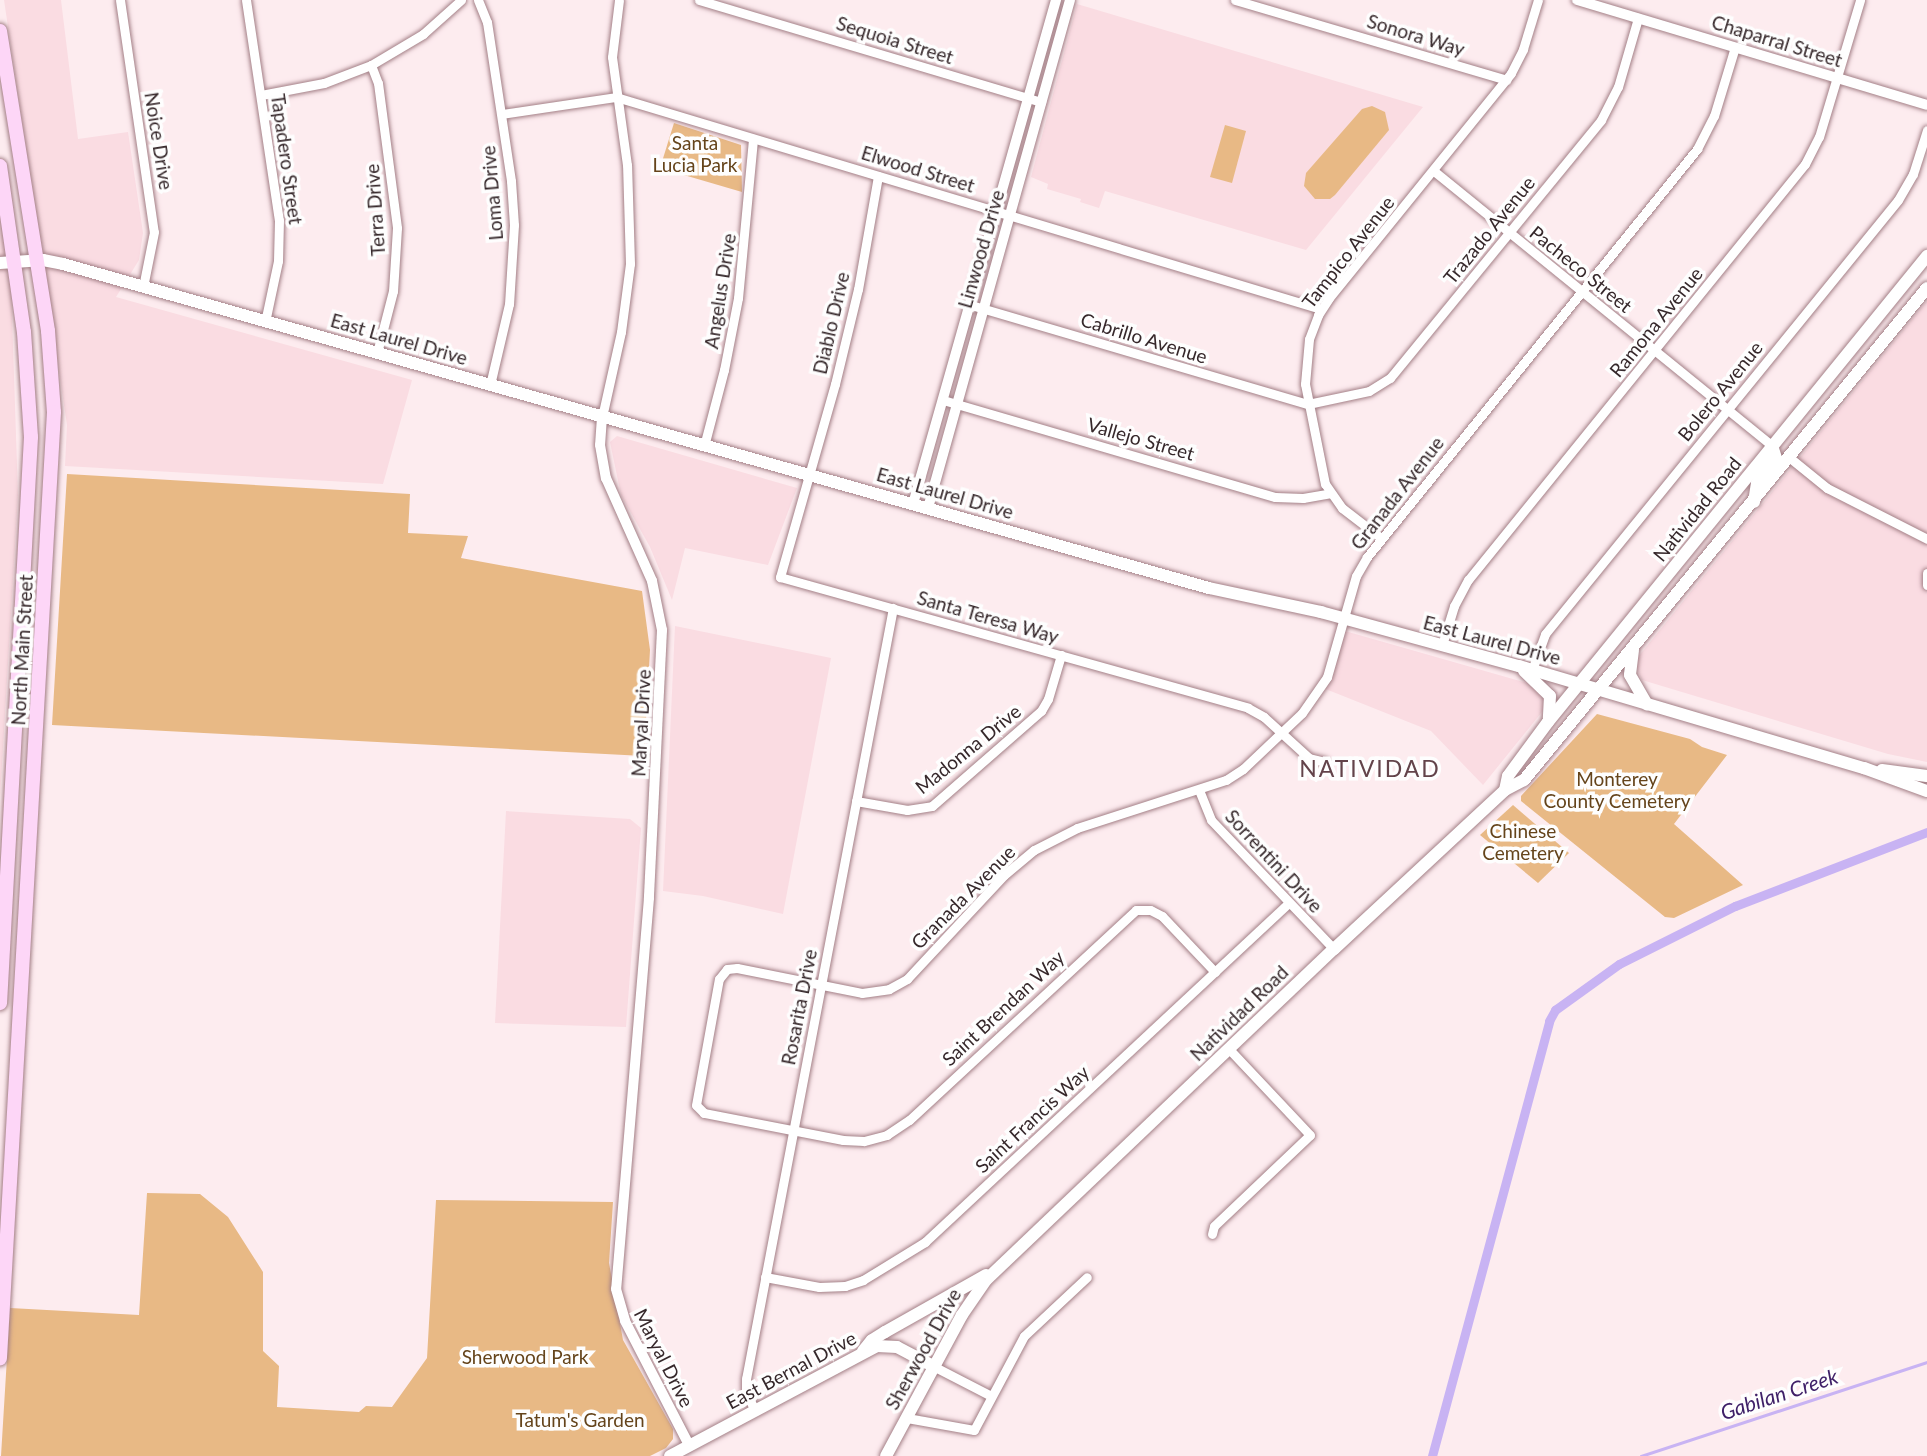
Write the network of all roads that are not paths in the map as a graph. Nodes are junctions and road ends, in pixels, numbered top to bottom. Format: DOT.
graph roads {
  1 [pos="120,0"];
  2 [pos="246,0"];
  3 [pos="461,0"];
  4 [pos="478,0"];
  5 [pos="619,0"];
  6 [pos="699,0"];
  7 [pos="1056,0"];
  8 [pos="1070,0"];
  9 [pos="1235,0"];
  10 [pos="1538,0"];
  11 [pos="1577,0"];
  12 [pos="1860,0"];
  13 [pos="1638,18"];
  14 [pos="0,31"];
  15 [pos="1735,47"];
  16 [pos="372,65"];
  17 [pos="1837,77"];
  18 [pos="1506,80"];
  19 [pos="4,83"];
  20 [pos="261,95"];
  21 [pos="616,97"];
  22 [pos="1029,98"];
  23 [pos="1041,102"];
  24 [pos="1927,105"];
  25 [pos="502,114"];
  26 [pos="1927,130"];
  27 [pos="753,139"];
  28 [pos="0,166"];
  29 [pos="1434,171"];
  30 [pos="878,176"];
  31 [pos="997,211"];
  32 [pos="1010,215"];
  33 [pos="1509,233"];
  34 [pos="1927,256"];
  35 [pos="36,260"];
  36 [pos="7,262"];
  37 [pos="143,287"];
  38 [pos="1927,288"];
  39 [pos="1581,292"];
  40 [pos="971,305"];
  41 [pos="982,309"];
  42 [pos="1321,309"];
  43 [pos="265,321"];
  44 [pos="1654,351"];
  45 [pos="377,353"];
  46 [pos="490,385"];
  47 [pos="943,400"];
  48 [pos="956,403"];
  49 [pos="1308,404"];
  50 [pos="1727,410"];
  51 [pos="602,417"];
  52 [pos="704,446"];
  53 [pos="1772,446"];
  54 [pos="1790,458"];
  55 [pos="809,475"];
  56 [pos="1330,493"];
  57 [pos="1754,502"];
  58 [pos="913,504"];
  59 [pos="928,508"];
  60 [pos="1381,538"];
  61 [pos="1927,539"];
  62 [pos="1927,573"];
  63 [pos="1927,585"];
  64 [pos="893,608"];
  65 [pos="1344,619"];
  66 [pos="1442,645"];
  67 [pos="1633,649"];
  68 [pos="1061,655"];
  69 [pos="1519,666"];
  70 [pos="1532,670"];
  71 [pos="1579,684"];
  72 [pos="1598,690"];
  73 [pos="1647,704"];
  74 [pos="1548,722"];
  75 [pos="1280,733"];
  76 [pos="1325,762"];
  77 [pos="1864,768"];
  78 [pos="1927,776"];
  79 [pos="1199,790"];
  80 [pos="1505,790"];
  81 [pos="1927,791"];
  82 [pos="856,801"];
  83 [pos="1288,903"];
  84 [pos="1334,949"];
  85 [pos="1215,972"];
  86 [pos="821,985"];
  87 [pos="0,1003"];
  88 [pos="1229,1049"];
  89 [pos="793,1130"];
  90 [pos="1212,1234"];
  91 [pos="1001,1265"];
  92 [pos="765,1277"];
  93 [pos="1087,1277"];
  94 [pos="863,1352"];
  95 [pos="0,1358"];
  96 [pos="933,1366"];
  97 [pos="991,1396"];
  98 [pos="755,1411"];
  99 [pos="907,1418"];
  100 [pos="690,1445"];
  101 [pos="670,1456"];
  102 [pos="886,1456"];
  1 -- 37 [label="street, Noice Drive"];
  2 -- 20 [label="street, Tapadero Street"];
  3 -- 16 [label="street"];
  4 -- 25 [label="street, Loma Drive"];
  5 -- 21 [label="street, Maryal Drive"];
  6 -- 22 [label="street, Sequoia Street"];
  7 -- 22 [label="street, Linwood Drive"];
  8 -- 23 [label="street, Linwood Drive"];
  9 -- 18 [label="street, Sonora Way"];
  10 -- 18 [label="street, Tampico Avenue"];
  11 -- 13 [label="street, Chaparral Street"];
  12 -- 17 [label="street, Ramona Avenue"];
  13 -- 15 [label="street, Chaparral Street"];
  13 -- 33 [label="street, Trazado Avenue"];
  14 -- 19 [label="main road, North Main Street"];
  15 -- 17 [label="street, Chaparral Street"];
  15 -- 39 [label="street, Granada Avenue"];
  16 -- 20 [label="street"];
  16 -- 45 [label="street, Terra Drive"];
  17 -- 24 [label="street, Chaparral Street"];
  17 -- 44 [label="street, Ramona Avenue"];
  18 -- 29 [label="street, Tampico Avenue"];
  19 -- 35 [label="main road, North Main Street"];
  20 -- 43 [label="street, Tapadero Street"];
  21 -- 25 [label="street, Elwood Street"];
  21 -- 27 [label="street, Elwood Street"];
  21 -- 51 [label="street, Maryal Drive"];
  22 -- 23 [label="street, Sequoia Street"];
  22 -- 31 [label="street, Linwood Drive"];
  23 -- 32 [label="street, Linwood Drive"];
  25 -- 46 [label="street, Loma Drive"];
  26 -- 50 [label="street, Bolero Avenue"];
  27 -- 30 [label="street, Elwood Street"];
  27 -- 52 [label="street, Angelus Drive"];
  28 -- 36 [label="main road, North Main Street"];
  29 -- 33 [label="street, Pacheco Street"];
  29 -- 42 [label="street, Tampico Avenue"];
  30 -- 31 [label="street, Elwood Street"];
  30 -- 55 [label="street, Diablo Drive"];
  31 -- 32 [label="street, Elwood Street"];
  31 -- 40 [label="street, Linwood Drive"];
  32 -- 41 [label="street, Linwood Drive"];
  32 -- 42 [label="street, Elwood Street"];
  33 -- 39 [label="street, Pacheco Street"];
  33 -- 49 [label="street, Trazado Avenue"];
  34 -- 53 [label="main road, Natividad Road"];
  35 -- 36 [label="main road, East Laurel Drive"];
  35 -- 37 [label="main road, East Laurel Drive"];
  35 -- 95 [label="main road, North Main Street"];
  36 -- 87 [label="main road, North Main Street"];
  37 -- 43 [label="main road, East Laurel Drive"];
  38 -- 54 [label="main road, Natividad Road"];
  39 -- 44 [label="street, Pacheco Street"];
  39 -- 60 [label="street, Granada Avenue"];
  40 -- 41 [label="street, Cabrillo Avenue"];
  40 -- 47 [label="street, Linwood Drive"];
  41 -- 48 [label="street, Linwood Drive"];
  41 -- 49 [label="street, Cabrillo Avenue"];
  42 -- 49 [label="street, Tampico Avenue"];
  43 -- 45 [label="main road, East Laurel Drive"];
  44 -- 50 [label="street, Pacheco Street"];
  44 -- 66 [label="street, Ramona Avenue"];
  45 -- 46 [label="main road, East Laurel Drive"];
  46 -- 51 [label="main road, East Laurel Drive"];
  47 -- 48 [label="street, Vallejo Street"];
  47 -- 58 [label="street, Linwood Drive"];
  48 -- 56 [label="street, Vallejo Street"];
  48 -- 59 [label="street, Linwood Drive"];
  49 -- 56 [label="street, Tampico Avenue"];
  50 -- 53 [label="street, Pacheco Street"];
  50 -- 70 [label="street, Bolero Avenue"];
  51 -- 52 [label="main road, East Laurel Drive"];
  51 -- 100 [label="street, Maryal Drive"];
  52 -- 55 [label="main road, East Laurel Drive"];
  53 -- 57 [label="main road"];
  53 -- 71 [label="main road, Natividad Road"];
  54 -- 57 [label="main road, Natividad Road"];
  54 -- 61 [label="street"];
  55 -- 58 [label="main road, East Laurel Drive"];
  55 -- 64 [label="street, Santa Teresa Way"];
  56 -- 60 [label="street, Tampico Avenue"];
  57 -- 67 [label="main road, Natividad Road"];
  58 -- 59 [label="main road, East Laurel Drive"];
  59 -- 65 [label="main road, East Laurel Drive"];
  60 -- 65 [label="street, Granada Avenue"];
  62 -- 63 [label="street"];
  64 -- 68 [label="street, Santa Teresa Way"];
  64 -- 82 [label="street, Rosarita Drive"];
  65 -- 66 [label="main road, East Laurel Drive"];
  65 -- 75 [label="street, Granada Avenue"];
  66 -- 69 [label="main road, East Laurel Drive"];
  67 -- 72 [label="main road, Natividad Road"];
  67 -- 73 [label="main road"];
  68 -- 75 [label="street, Santa Teresa Way"];
  68 -- 82 [label="street, Madonna Drive"];
  69 -- 70 [label="main road, East Laurel Drive"];
  69 -- 74 [label="main road"];
  70 -- 71 [label="main road, East Laurel Drive"];
  71 -- 72 [label="main road, East Laurel Drive"];
  71 -- 74 [label="main road, Natividad Road"];
  72 -- 73 [label="main road, East Laurel Drive"];
  72 -- 80 [label="main road, Natividad Road"];
  73 -- 77 [label="main road, East Laurel Drive"];
  74 -- 80 [label="main road, Natividad Road"];
  75 -- 76 [label="street, Santa Teresa Way"];
  75 -- 79 [label="street, Granada Avenue"];
  77 -- 78 [label="main road, East Laurel Drive"];
  77 -- 81 [label="main road, East Laurel Drive"];
  79 -- 83 [label="street, Sorrentini Drive"];
  79 -- 86 [label="street, Granada Avenue"];
  80 -- 84 [label="main road, Natividad Road"];
  82 -- 86 [label="street, Rosarita Drive"];
  83 -- 84 [label="street, Sorrentini Drive"];
  83 -- 85 [label="street, Saint Francis Way"];
  84 -- 88 [label="main road, Natividad Road"];
  85 -- 89 [label="street, Saint Brendan Way"];
  85 -- 92 [label="street, Saint Francis Way"];
  86 -- 89 [label="street, Rosarita Drive"];
  86 -- 89 [label="street, Granada Avenue"];
  88 -- 90 [label="street"];
  88 -- 91 [label="main road, Natividad Road"];
  89 -- 92 [label="street, Rosarita Drive"];
  91 -- 94 [label="main road"];
  91 -- 96 [label="main road, Sherwood Drive"];
  92 -- 98 [label="street, Rosarita Drive"];
  93 -- 97 [label="street"];
  94 -- 96 [label="main road, East Bernal Drive"];
  94 -- 98 [label="main road, East Bernal Drive"];
  96 -- 97 [label="street"];
  96 -- 99 [label="main road, Sherwood Drive"];
  97 -- 99 [label="street"];
  98 -- 100 [label="main road, East Bernal Drive"];
  99 -- 102 [label="main road, Sherwood Drive"];
  100 -- 101 [label="main road, East Bernal Drive"];
}
